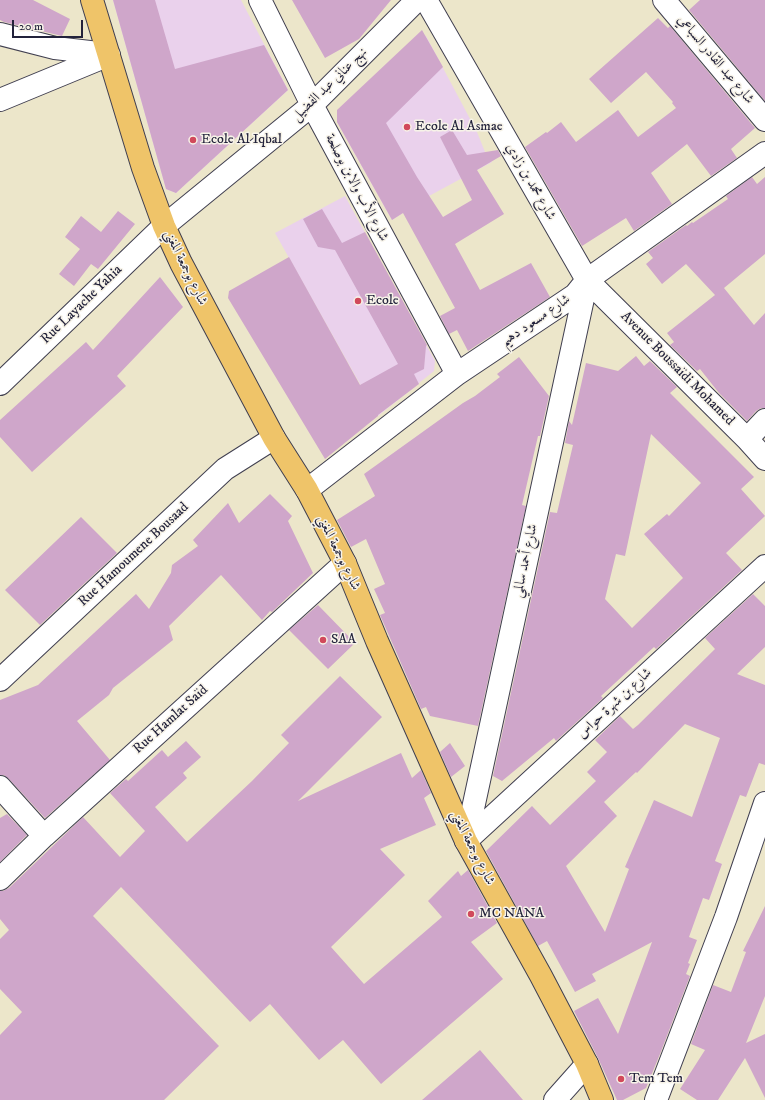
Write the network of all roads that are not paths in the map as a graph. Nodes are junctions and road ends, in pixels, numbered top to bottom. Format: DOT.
graph roads {
  1 [pos="92,0"];
  2 [pos="260,0"];
  3 [pos="417,0"];
  4 [pos="426,0"];
  5 [pos="664,0"];
  6 [pos="0,34"];
  7 [pos="109,55"];
  8 [pos="0,100"];
  9 [pos="312,105"];
  10 [pos="765,120"];
  11 [pos="765,153"];
  12 [pos="164,226"];
  13 [pos="587,280"];
  14 [pos="457,374"];
  15 [pos="0,384"];
  16 [pos="765,420"];
  17 [pos="274,438"];
  18 [pos="747,439"];
  19 [pos="765,459"];
  20 [pos="307,490"];
  21 [pos="345,563"];
  22 [pos="765,566"];
  23 [pos="0,680"];
  24 [pos="0,787"];
  25 [pos="765,803"];
  26 [pos="44,836"];
  27 [pos="466,842"];
  28 [pos="0,879"];
  29 [pos="587,1064"];
  30 [pos="555,1100"];
  31 [pos="602,1100"];
  32 [pos="656,1100"];
  1 -- 7 [label="main road, شارع بوجمعة المغني"];
  2 -- 9 [label="street, شارع الأب والابن بوصلحة"];
  3 -- 9 [label="street, نهج عناني عبد الفضيل"];
  4 -- 13 [label="street, شارع محمد بن زادي"];
  5 -- 10 [label="street, شارع عبد القادر السباعي"];
  6 -- 7 [label="street"];
  7 -- 8 [label="street"];
  7 -- 12 [label="main road, شارع بوجمعة المغني"];
  9 -- 12 [label="street, نهج عناني عبد الفضيل"];
  9 -- 14 [label="street, شارع الأب والابن بوصلحة"];
  11 -- 13 [label="street, شارع مسعود دهيم"];
  12 -- 15 [label="street, Rue Layache Yahia"];
  12 -- 17 [label="main road, شارع بوجمعة المغني"];
  13 -- 14 [label="street, شارع مسعود دهيم"];
  13 -- 18 [label="street, Avenue Boussaïdi Mohamed"];
  13 -- 27 [label="street, شارع أحمد سالمي"];
  14 -- 20 [label="street, شارع مسعود دهيم"];
  16 -- 18 [label="street"];
  17 -- 20 [label="main road, شارع بوجمعة المغني"];
  17 -- 23 [label="street, Rue Hamoumene Bousaad"];
  18 -- 19 [label="street, Avenue Boussaïdi Mohamed"];
  20 -- 21 [label="main road, شارع بوجمعة المغني"];
  21 -- 26 [label="street, Rue Hamlat Saïd"];
  21 -- 27 [label="main road, شارع بوجمعة المغني"];
  22 -- 27 [label="street, شارع بن شهرة حواس"];
  24 -- 26 [label="street"];
  25 -- 32 [label="street"];
  26 -- 28 [label="street, Rue Hamlat Saïd"];
  27 -- 29 [label="main road, شارع بوجمعة المغني"];
  29 -- 30 [label="street"];
  29 -- 31 [label="main road, شارع بوجمعة المغني"];
}
